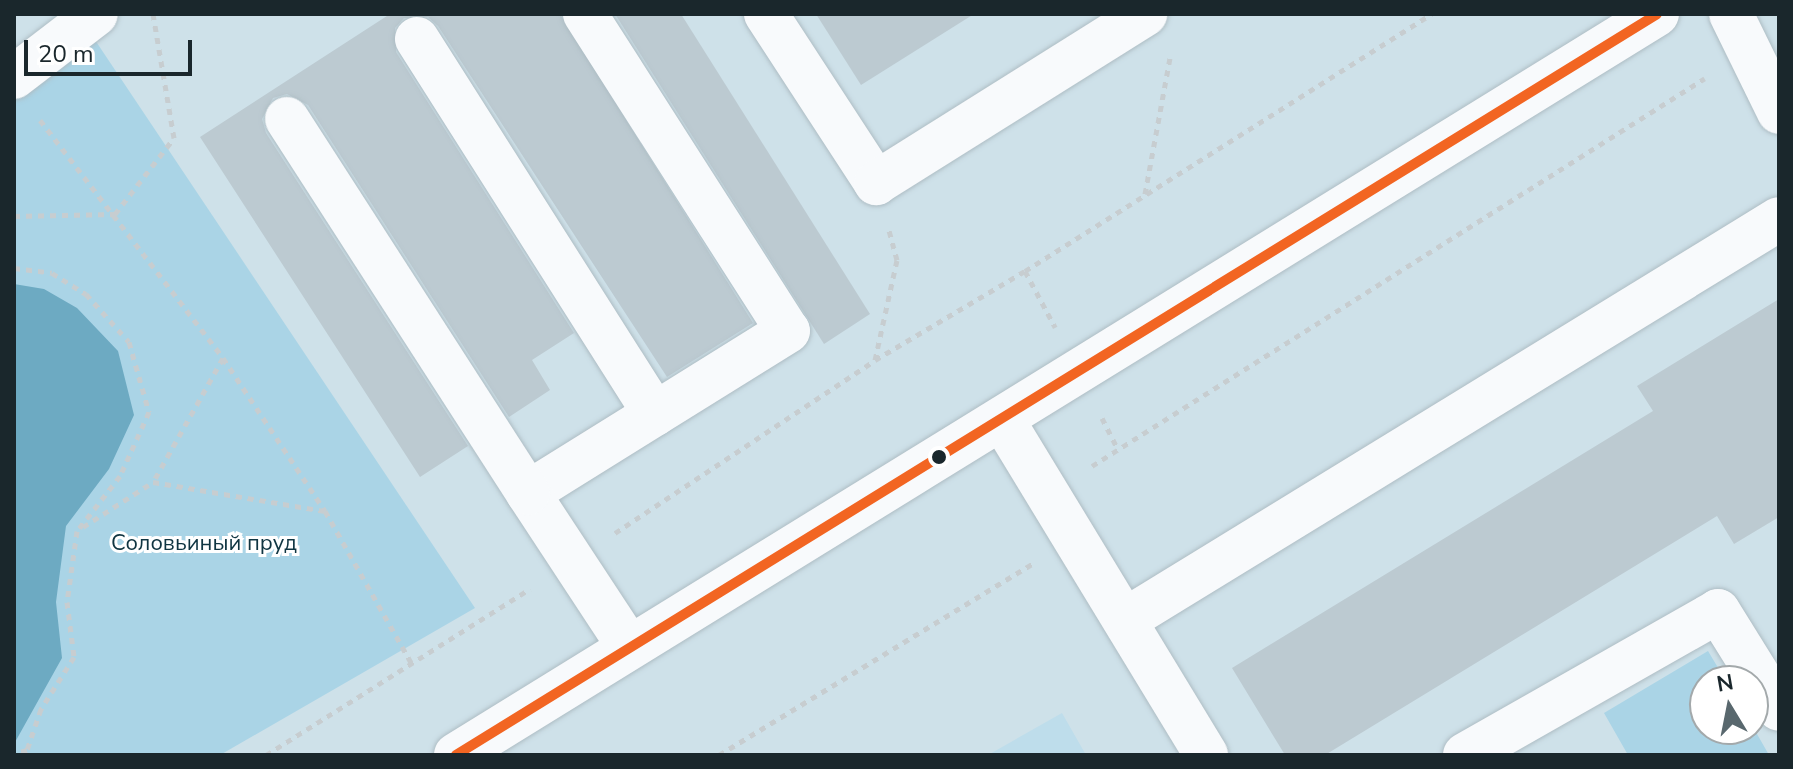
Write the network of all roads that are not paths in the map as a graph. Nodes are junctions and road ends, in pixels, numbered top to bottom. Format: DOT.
graph roads {
  1 [pos="96,14"];
  2 [pos="585,14"];
  3 [pos="766,14"];
  4 [pos="1657,14"];
  5 [pos="1159,29"];
  6 [pos="1740,32"];
  7 [pos="417,39"];
  8 [pos="23,94"];
  9 [pos="1779,112"];
  10 [pos="287,119"];
  11 [pos="1779,219"];
  12 [pos="655,414"];
  13 [pos="1002,419"];
  14 [pos="528,493"];
  15 [pos="1125,620"];
  16 [pos="629,647"];
  17 [pos="1779,709"];
  18 [pos="456,755"];
  19 [pos="1206,755"];
  20 [pos="1465,755"];
  1 -- 8 [label="street"];
  2 -- 12 [label="street"];
  3 -- 5 [label="street"];
  4 -- 13 [label="street"];
  6 -- 9 [label="street"];
  7 -- 12 [label="street"];
  10 -- 14 [label="street"];
  11 -- 15 [label="street"];
  12 -- 14 [label="street"];
  13 -- 15 [label="street"];
  13 -- 16 [label="street"];
  14 -- 16 [label="street"];
  15 -- 19 [label="street"];
  16 -- 18 [label="street"];
  17 -- 20 [label="street"];
}
